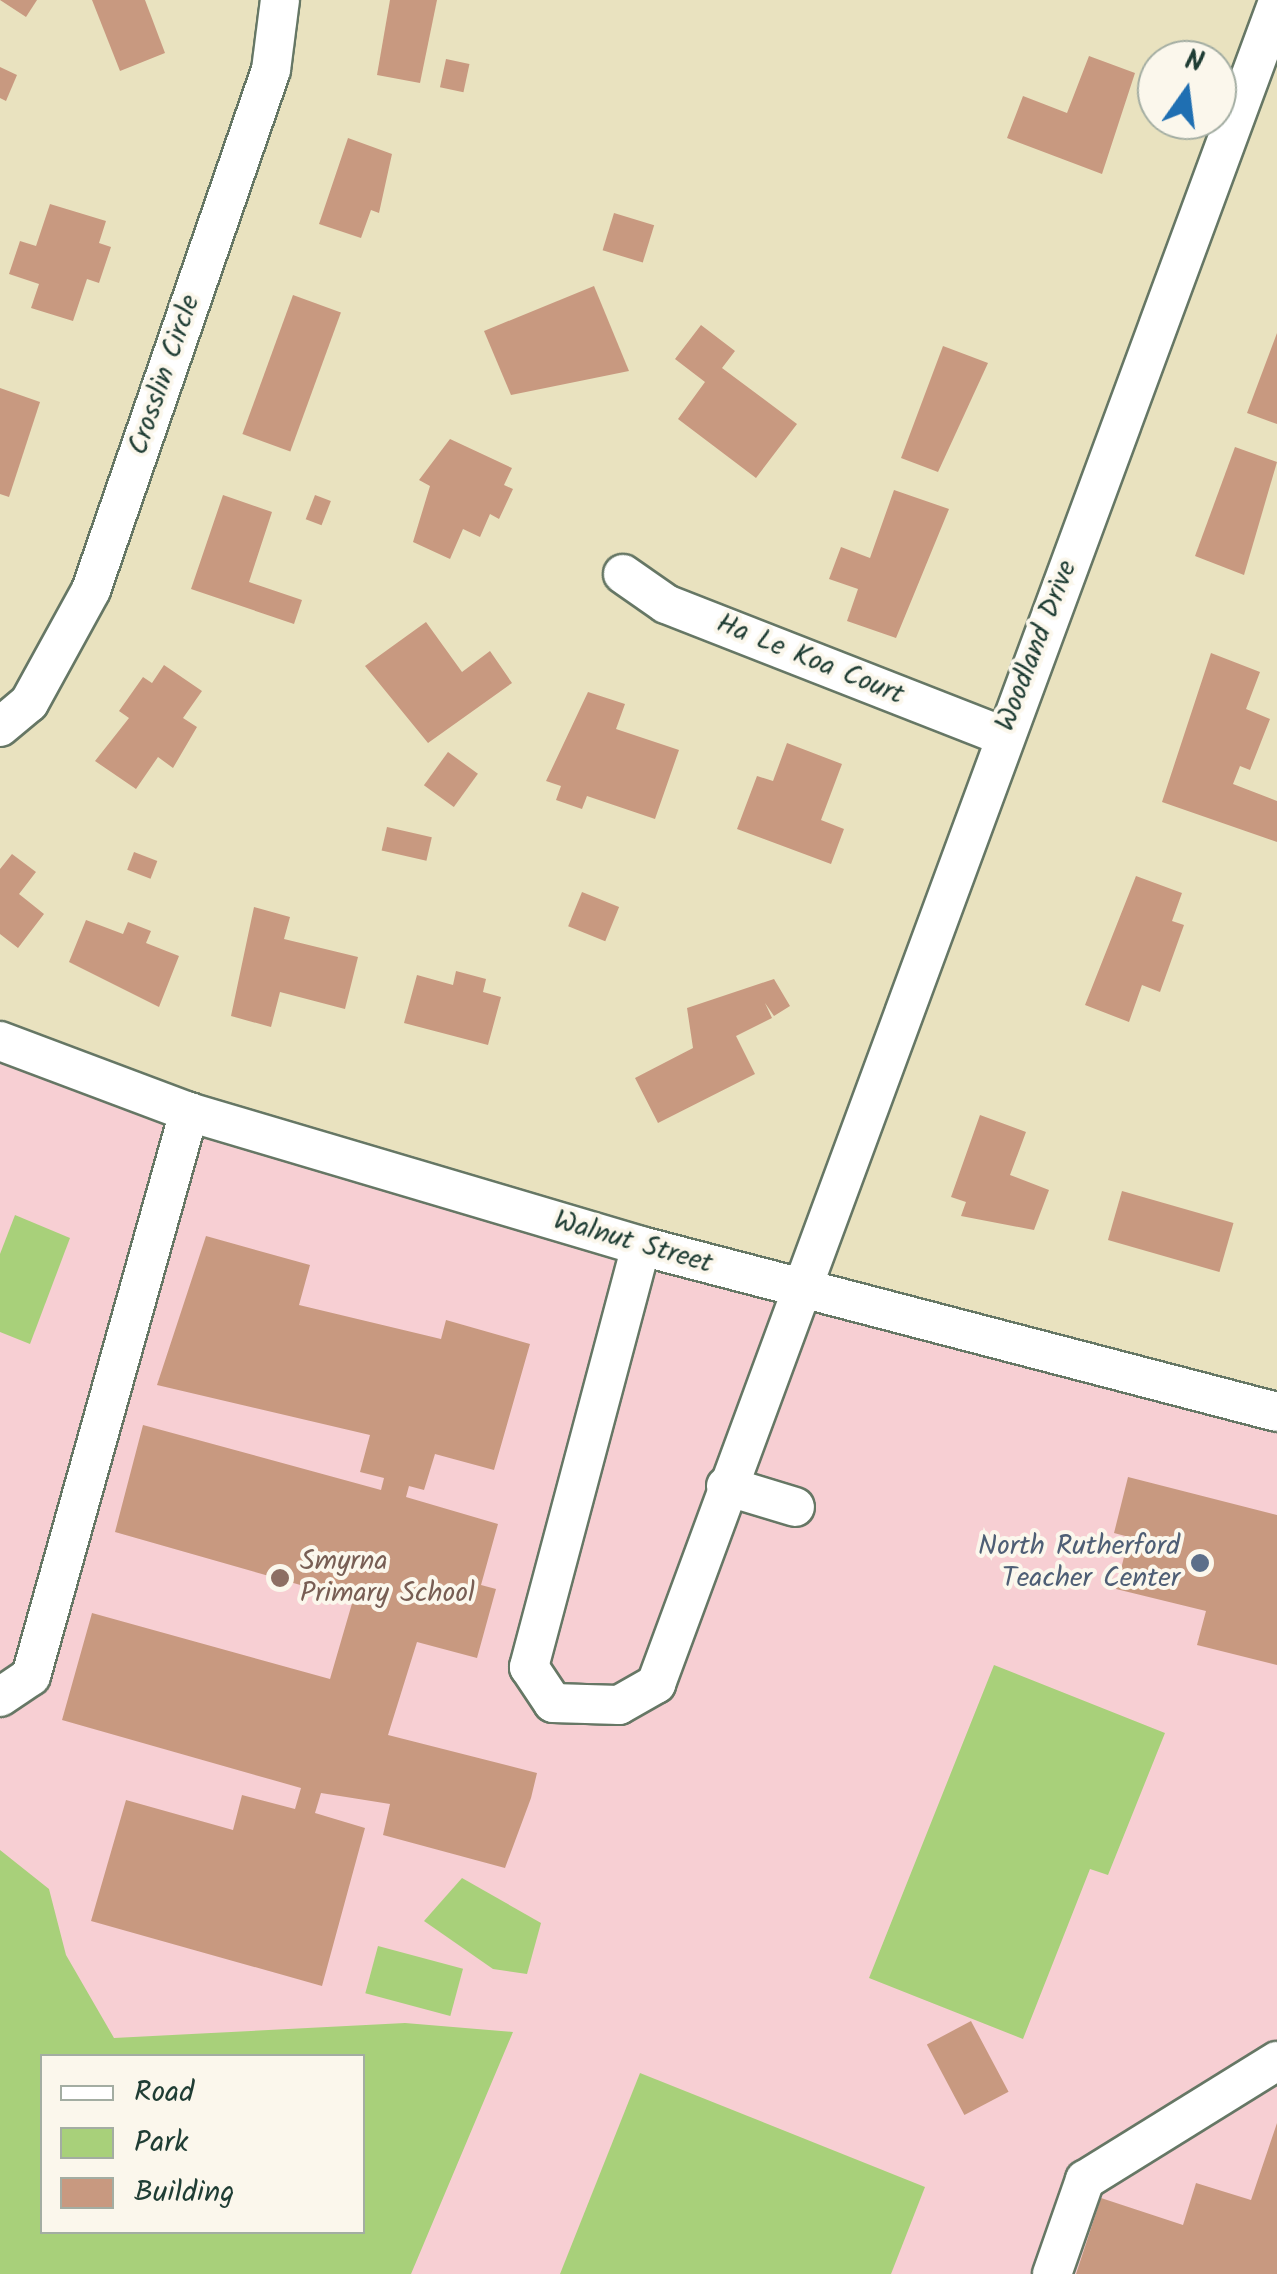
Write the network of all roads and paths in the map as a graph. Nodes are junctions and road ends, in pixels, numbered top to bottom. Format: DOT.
graph roads {
  1 [pos="280,0"];
  2 [pos="1277,4"];
  3 [pos="623,574"];
  4 [pos="0,727"];
  5 [pos="1002,736"];
  6 [pos="0,1042"];
  7 [pos="189,1112"];
  8 [pos="641,1246"];
  9 [pos="800,1289"];
  10 [pos="1277,1412"];
  11 [pos="726,1486"];
  12 [pos="795,1507"];
  13 [pos="0,1698"];
  14 [pos="1277,2061"];
  15 [pos="1052,2274"];
  1 -- 4 [label="street, Crosslin Circle"];
  2 -- 5 [label="street, Woodland Drive"];
  3 -- 5 [label="street, Ha Le Koa Court"];
  5 -- 9 [label="street, Woodland Drive"];
  6 -- 7 [label="street, Walnut Street"];
  7 -- 8 [label="street, Walnut Street"];
  7 -- 13 [label="street"];
  8 -- 9 [label="street, Walnut Street"];
  8 -- 11 [label="street, Woodland Drive"];
  9 -- 10 [label="street, Walnut Street"];
  9 -- 11 [label="street, Woodland Drive"];
  11 -- 12 [label="street"];
  14 -- 15 [label="street"];
}
